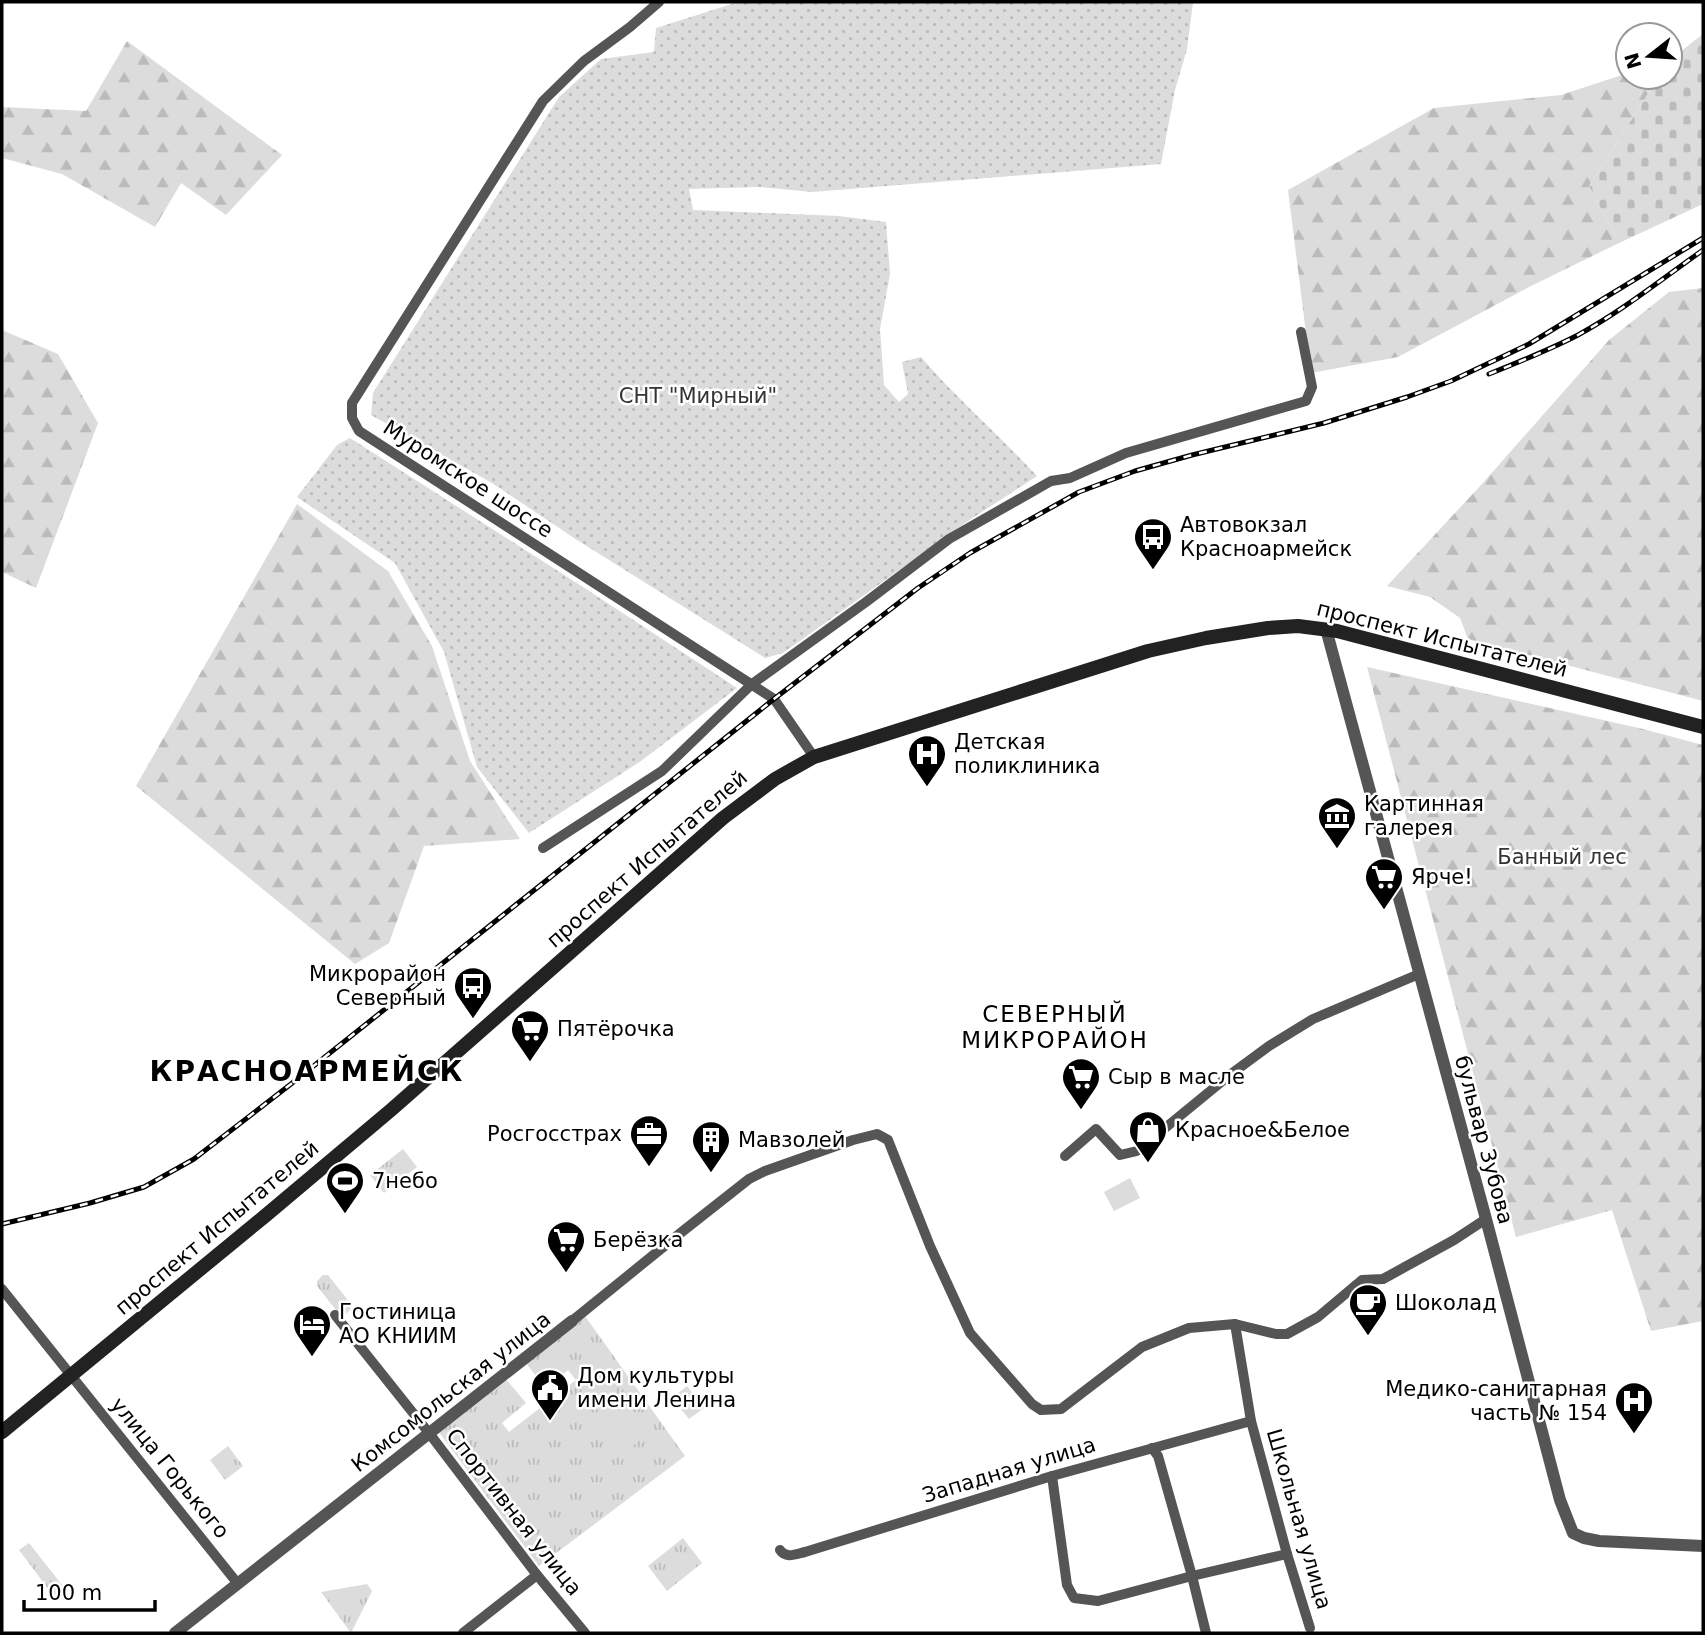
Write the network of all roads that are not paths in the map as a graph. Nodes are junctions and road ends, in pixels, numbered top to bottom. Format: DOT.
graph roads {
  1 [pos="659,2"];
  2 [pos="1301,332"];
  3 [pos="1326,629"];
  4 [pos="752,684"];
  5 [pos="1703,727"];
  6 [pos="814,757"];
  7 [pos="542,848"];
  8 [pos="1419,974"];
  9 [pos="1065,1156"];
  10 [pos="1486,1219"];
  11 [pos="2,1289"];
  12 [pos="335,1315"];
  13 [pos="572,1321"];
  14 [pos="1235,1324"];
  15 [pos="71,1376"];
  16 [pos="1251,1421"];
  17 [pos="2,1432"];
  18 [pos="429,1433"];
  19 [pos="1152,1448"];
  20 [pos="1052,1476"];
  21 [pos="1703,1546"];
  22 [pos="780,1550"];
  23 [pos="1287,1554"];
  24 [pos="537,1575"];
  25 [pos="1192,1576"];
  26 [pos="238,1584"];
  27 [pos="1310,1628"];
  28 [pos="175,1633"];
  29 [pos="463,1633"];
  30 [pos="585,1633"];
  31 [pos="1206,1633"];
  1 -- 4 [label="street, Муромское шоссе"];
  2 -- 4 [label="street"];
  3 -- 5 [label="main road, проспект Испытателей"];
  3 -- 6 [label="main road, проспект Испытателей"];
  3 -- 8 [label="street, бульвар Зубова"];
  4 -- 6 [label="street, Муромское шоссе"];
  4 -- 7 [label="street"];
  6 -- 15 [label="main road, проспект Испытателей"];
  8 -- 9 [label="street"];
  8 -- 10 [label="street, бульвар Зубова"];
  10 -- 14 [label="street"];
  10 -- 21 [label="street, бульвар Зубова"];
  11 -- 15 [label="street, улица Горького"];
  12 -- 18 [label="street, Спортивная улица"];
  13 -- 14 [label="street, Комсомольская улица"];
  13 -- 18 [label="street, Комсомольская улица"];
  14 -- 16 [label="street, Школьная улица"];
  15 -- 17 [label="main road, проспект Испытателей"];
  15 -- 26 [label="street, улица Горького"];
  16 -- 19 [label="street, Западная улица"];
  16 -- 23 [label="street, Школьная улица"];
  18 -- 24 [label="street, Спортивная улица"];
  18 -- 26 [label="street, Комсомольская улица"];
  19 -- 20 [label="street, Западная улица"];
  19 -- 25 [label="street"];
  20 -- 22 [label="street, Западная улица"];
  20 -- 25 [label="street"];
  23 -- 25 [label="street"];
  23 -- 27 [label="street, Школьная улица"];
  24 -- 29 [label="street"];
  24 -- 30 [label="street, Спортивная улица"];
  25 -- 31 [label="street"];
  26 -- 28 [label="street, Комсомольская улица"];
}
